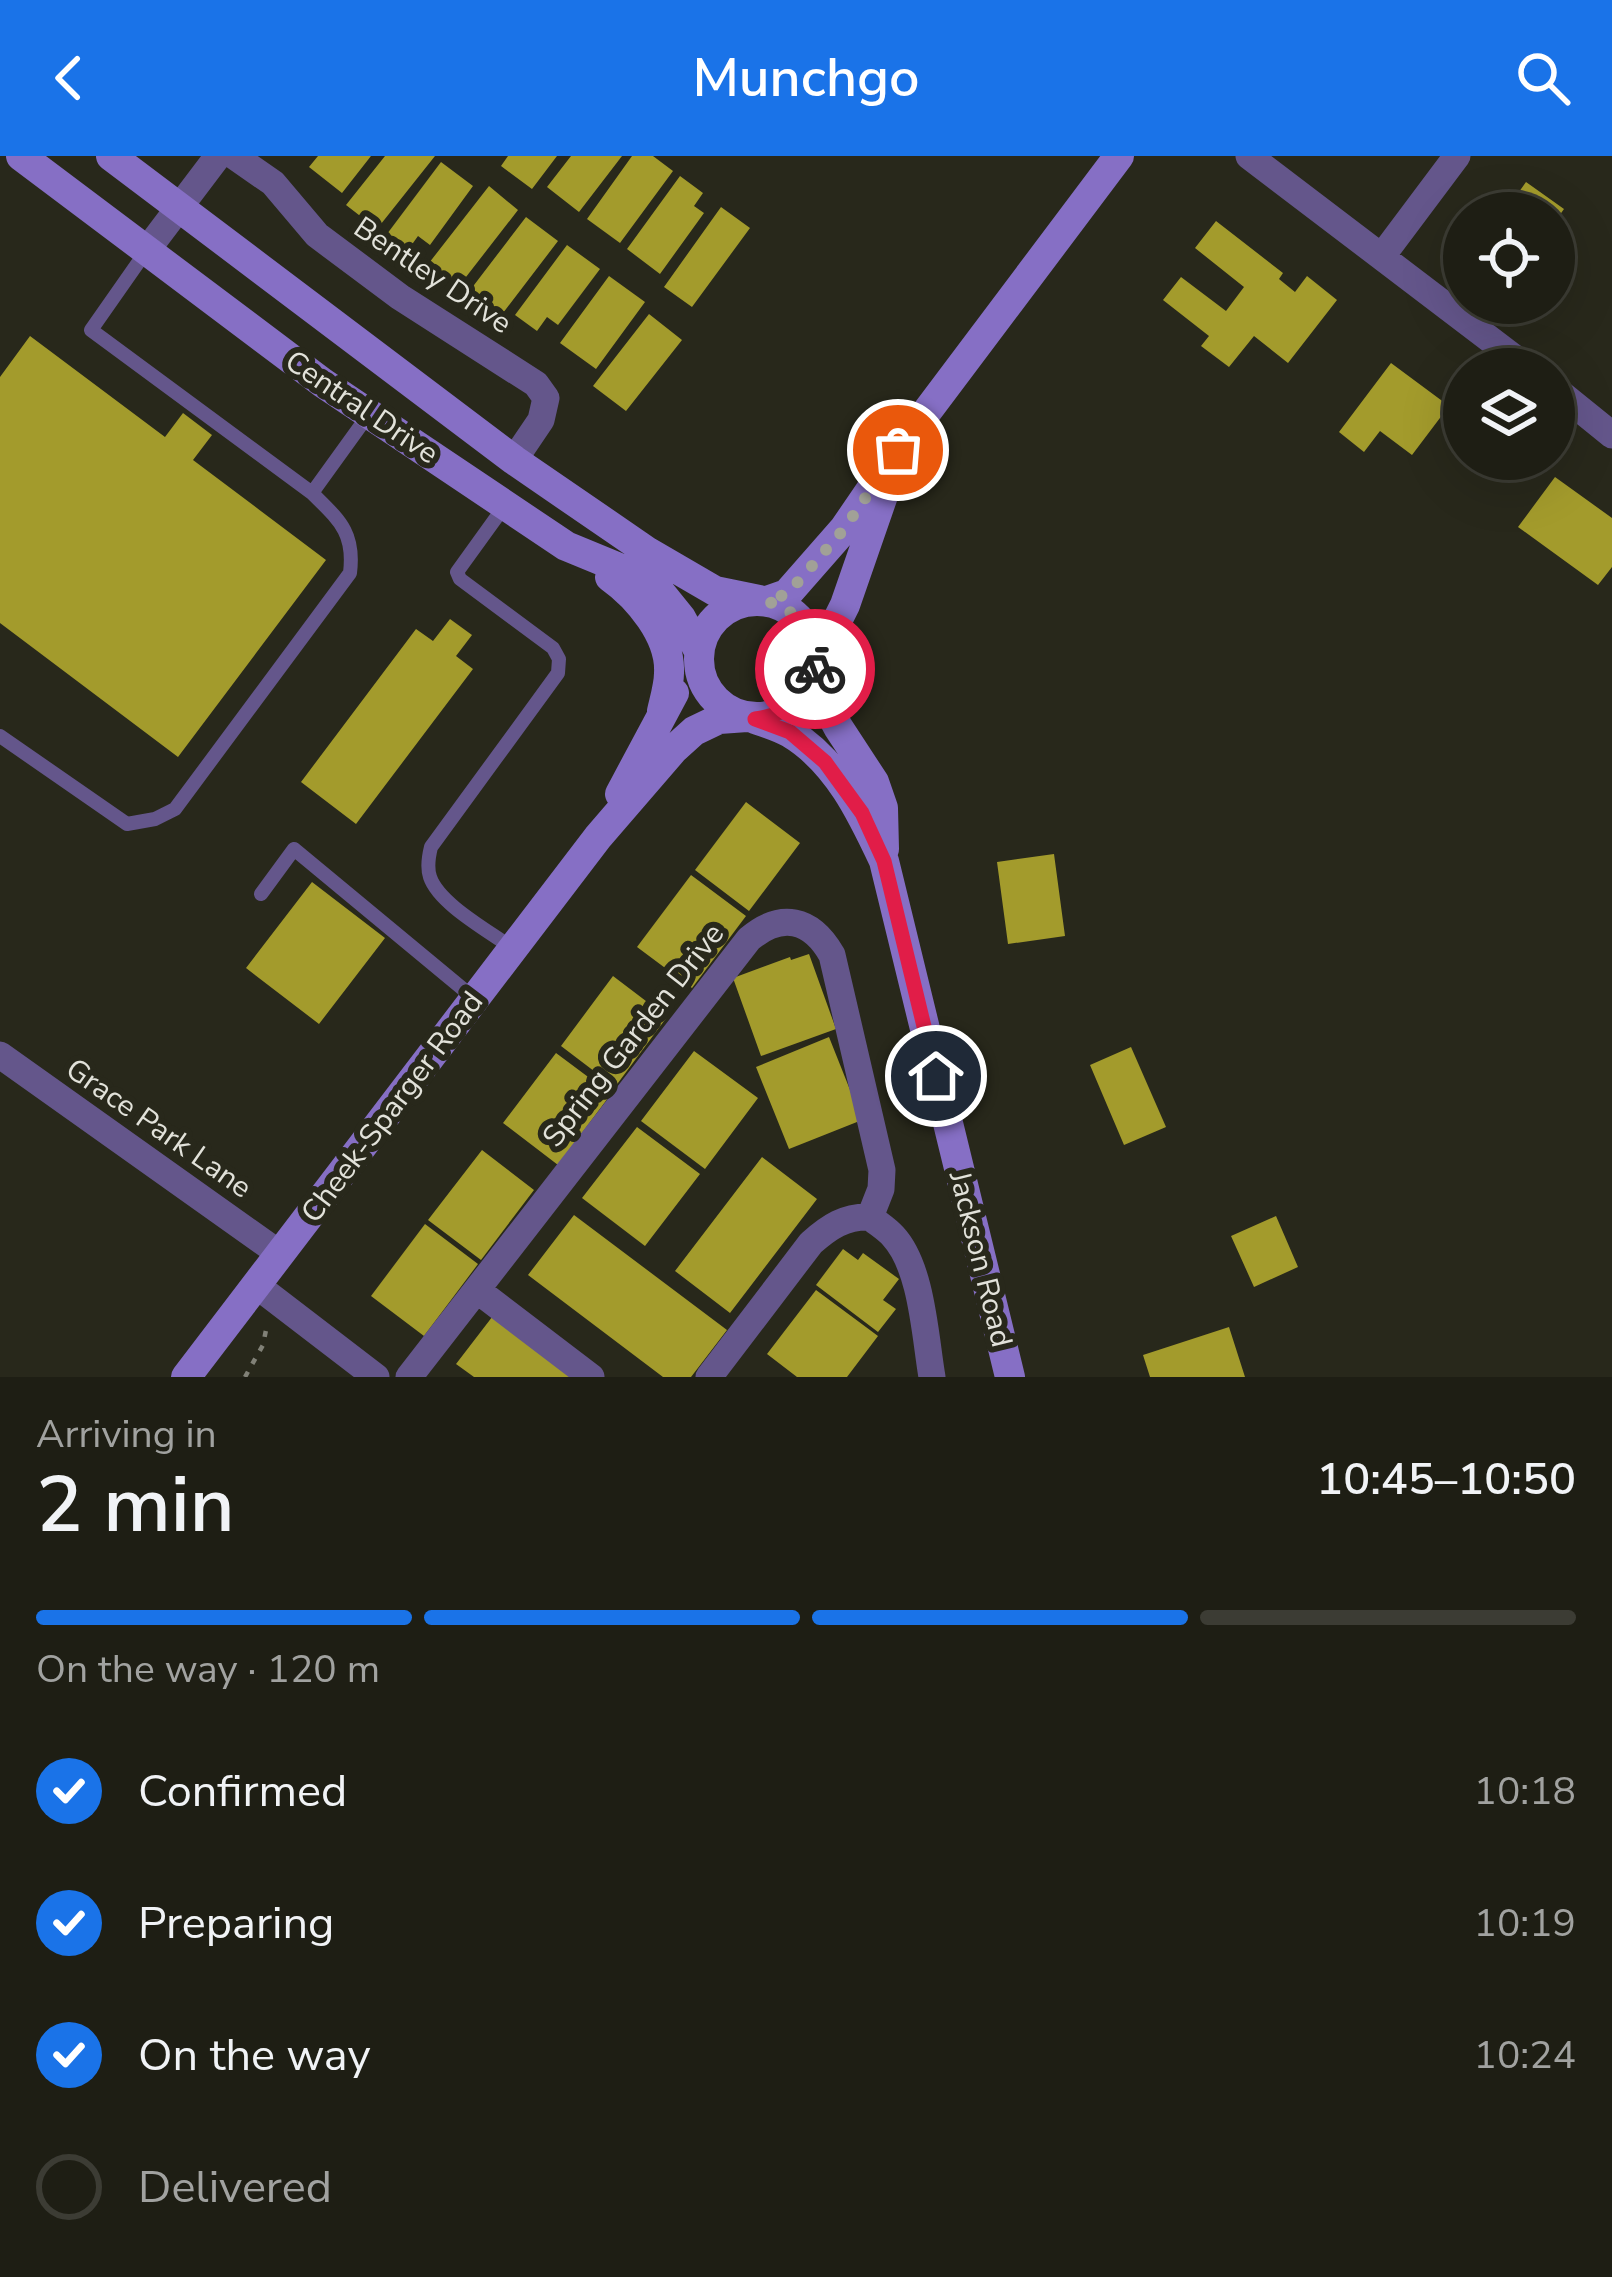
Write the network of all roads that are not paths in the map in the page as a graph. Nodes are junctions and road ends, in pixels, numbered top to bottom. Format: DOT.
graph roads {
  1 [pos="21,156"];
  2 [pos="111,156"];
  3 [pos="218,156"];
  4 [pos="234,156"];
  5 [pos="1119,156"];
  6 [pos="1249,156"];
  7 [pos="1457,156"];
  8 [pos="179,207"];
  9 [pos="147,250"];
  10 [pos="1382,256"];
  11 [pos="1502,348"];
  12 [pos="1575,405"];
  13 [pos="369,413"];
  14 [pos="1612,435"];
  15 [pos="898,450"];
  16 [pos="514,460"];
  17 [pos="311,493"];
  18 [pos="506,504"];
  19 [pos="566,546"];
  20 [pos="763,601"];
  21 [pos="699,653"];
  22 [pos="815,668"];
  23 [pos="662,711"];
  24 [pos="751,718"];
  25 [pos="0,736"];
  26 [pos="598,837"];
  27 [pos="884,861"];
  28 [pos="261,894"];
  29 [pos="513,948"];
  30 [pos="475,999"];
  31 [pos="0,1055"];
  32 [pos="870,1217"];
  33 [pos="280,1254"];
  34 [pos="477,1290"];
  35 [pos="267,1293"];
  36 [pos="186,1377"];
  37 [pos="376,1377"];
  38 [pos="409,1377"];
  39 [pos="590,1377"];
  40 [pos="709,1377"];
  41 [pos="932,1377"];
  42 [pos="1010,1377"];
  1 -- 9 [label="main road, Central Drive"];
  2 -- 8 [label="main road, Central Drive"];
  3 -- 8 [label="street"];
  4 -- 16 [label="street, Bentley Drive"];
  5 -- 15 [label="main road"];
  6 -- 10 [label="street"];
  7 -- 10 [label="street"];
  8 -- 9 [label="street"];
  8 -- 16 [label="main road, Central Drive"];
  9 -- 13 [label="main road, Central Drive"];
  9 -- 17 [label="lane"];
  10 -- 11 [label="street"];
  12 -- 14 [label="street"];
  13 -- 17 [label="lane"];
  13 -- 18 [label="main road, Central Drive"];
  15 -- 20 [label="main road"];
  15 -- 22 [label="main road"];
  16 -- 20 [label="main road, Central Drive"];
  17 -- 25 [label="lane"];
  18 -- 19 [label="main road, Central Drive"];
  18 -- 29 [label="lane"];
  19 -- 21 [label="main road, Central Drive"];
  19 -- 23 [label="main road"];
  20 -- 21 [label="main road"];
  20 -- 22 [label="main road"];
  21 -- 23 [label="main road, Cheek-Sparger Road"];
  21 -- 24 [label="main road"];
  22 -- 24 [label="main road"];
  22 -- 27 [label="main road, Jackson Road"];
  23 -- 26 [label="main road, Cheek-Sparger Road"];
  24 -- 26 [label="main road, Cheek-Sparger Road"];
  24 -- 27 [label="main road, Jackson Road"];
  26 -- 29 [label="main road, Cheek-Sparger Road"];
  27 -- 42 [label="main road, Jackson Road"];
  28 -- 30 [label="lane"];
  29 -- 30 [label="main road, Cheek-Sparger Road"];
  30 -- 33 [label="main road, Cheek-Sparger Road"];
  31 -- 33 [label="street, Grace Park Lane"];
  32 -- 34 [label="street, Spring Garden Drive"];
  32 -- 40 [label="street"];
  32 -- 41 [label="street"];
  33 -- 35 [label="main road, Cheek-Sparger Road"];
  34 -- 38 [label="street, Spring Garden Drive"];
  34 -- 39 [label="street"];
  35 -- 36 [label="main road, Cheek-Sparger Road"];
  35 -- 37 [label="street"];
}
